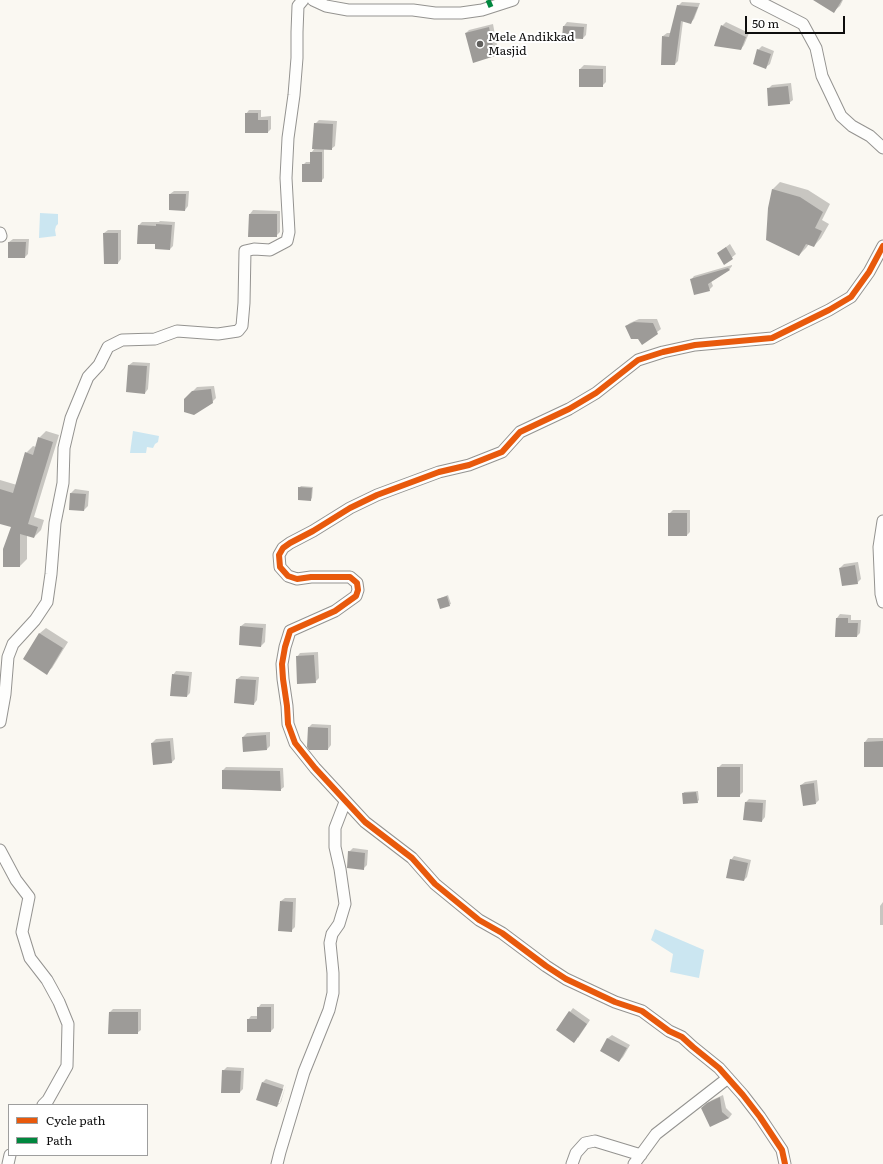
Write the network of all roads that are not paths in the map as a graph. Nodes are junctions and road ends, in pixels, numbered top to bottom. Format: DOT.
graph roads {
  1 [pos="303,0"];
  2 [pos="313,0"];
  3 [pos="513,0"];
  4 [pos="756,0"];
  5 [pos="883,148"];
  6 [pos="883,246"];
  7 [pos="883,521"];
  8 [pos="883,602"];
  9 [pos="0,722"];
  10 [pos="345,802"];
  11 [pos="0,850"];
  12 [pos="728,1078"];
  13 [pos="44,1104"];
  14 [pos="638,1159"];
  15 [pos="277,1164"];
  16 [pos="572,1164"];
  17 [pos="785,1164"];
  1 -- 9 [label="street"];
  2 -- 3 [label="street"];
  4 -- 5 [label="street"];
  6 -- 10 [label="street"];
  7 -- 8 [label="street"];
  10 -- 12 [label="street"];
  10 -- 15 [label="street"];
  11 -- 13 [label="street"];
  12 -- 14 [label="street"];
  12 -- 17 [label="street"];
  14 -- 16 [label="street"];
}
